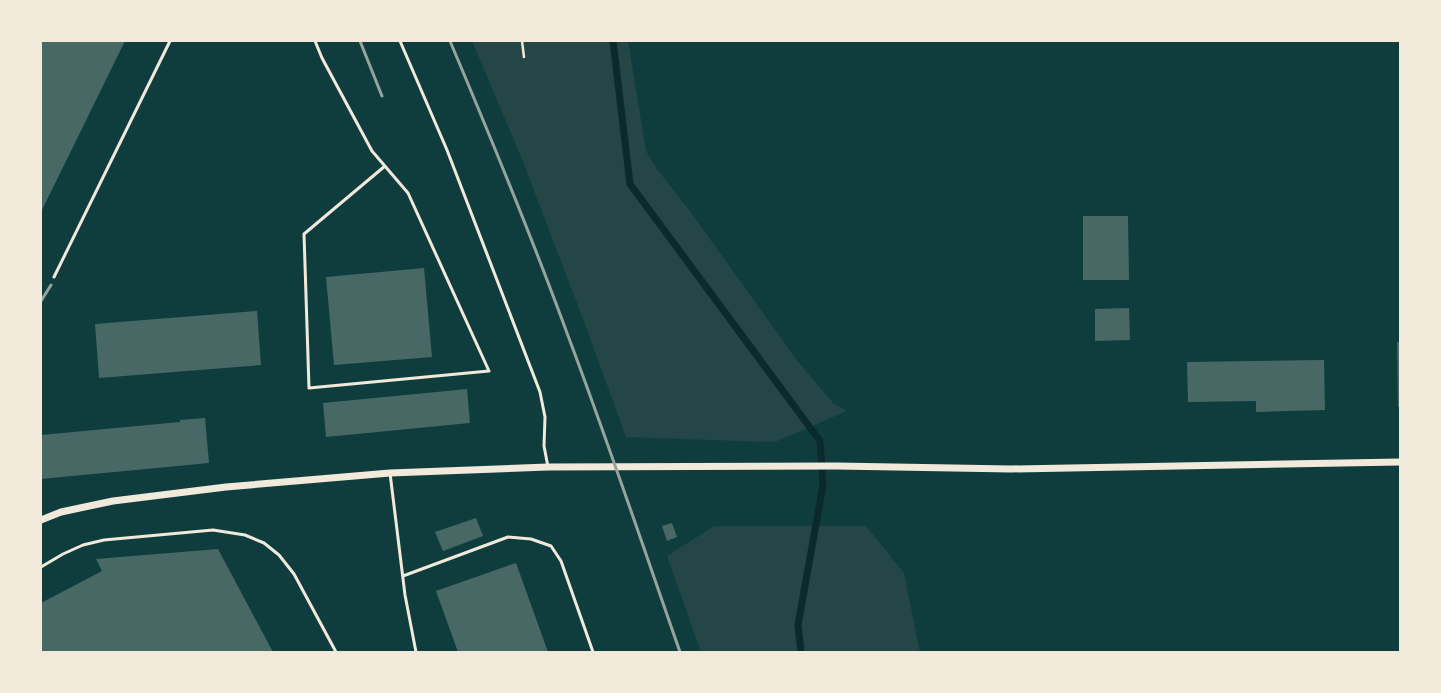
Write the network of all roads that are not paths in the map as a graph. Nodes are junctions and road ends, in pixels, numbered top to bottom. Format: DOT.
graph roads {
  1 [pos="170,41"];
  2 [pos="315,41"];
  3 [pos="400,41"];
  4 [pos="385,166"];
  5 [pos="54,277"];
  6 [pos="1400,462"];
  7 [pos="548,467"];
  8 [pos="390,473"];
  9 [pos="41,520"];
  10 [pos="41,567"];
  11 [pos="403,576"];
  12 [pos="336,652"];
  13 [pos="416,652"];
  14 [pos="593,652"];
  1 -- 5 [label="lane"];
  2 -- 4 [label="lane"];
  3 -- 7 [label="lane"];
  4 -- 4 [label="lane"];
  6 -- 7 [label="street"];
  7 -- 8 [label="street"];
  8 -- 9 [label="street"];
  8 -- 11 [label="lane"];
  10 -- 12 [label="lane"];
  11 -- 13 [label="lane"];
  11 -- 14 [label="lane"];
}
